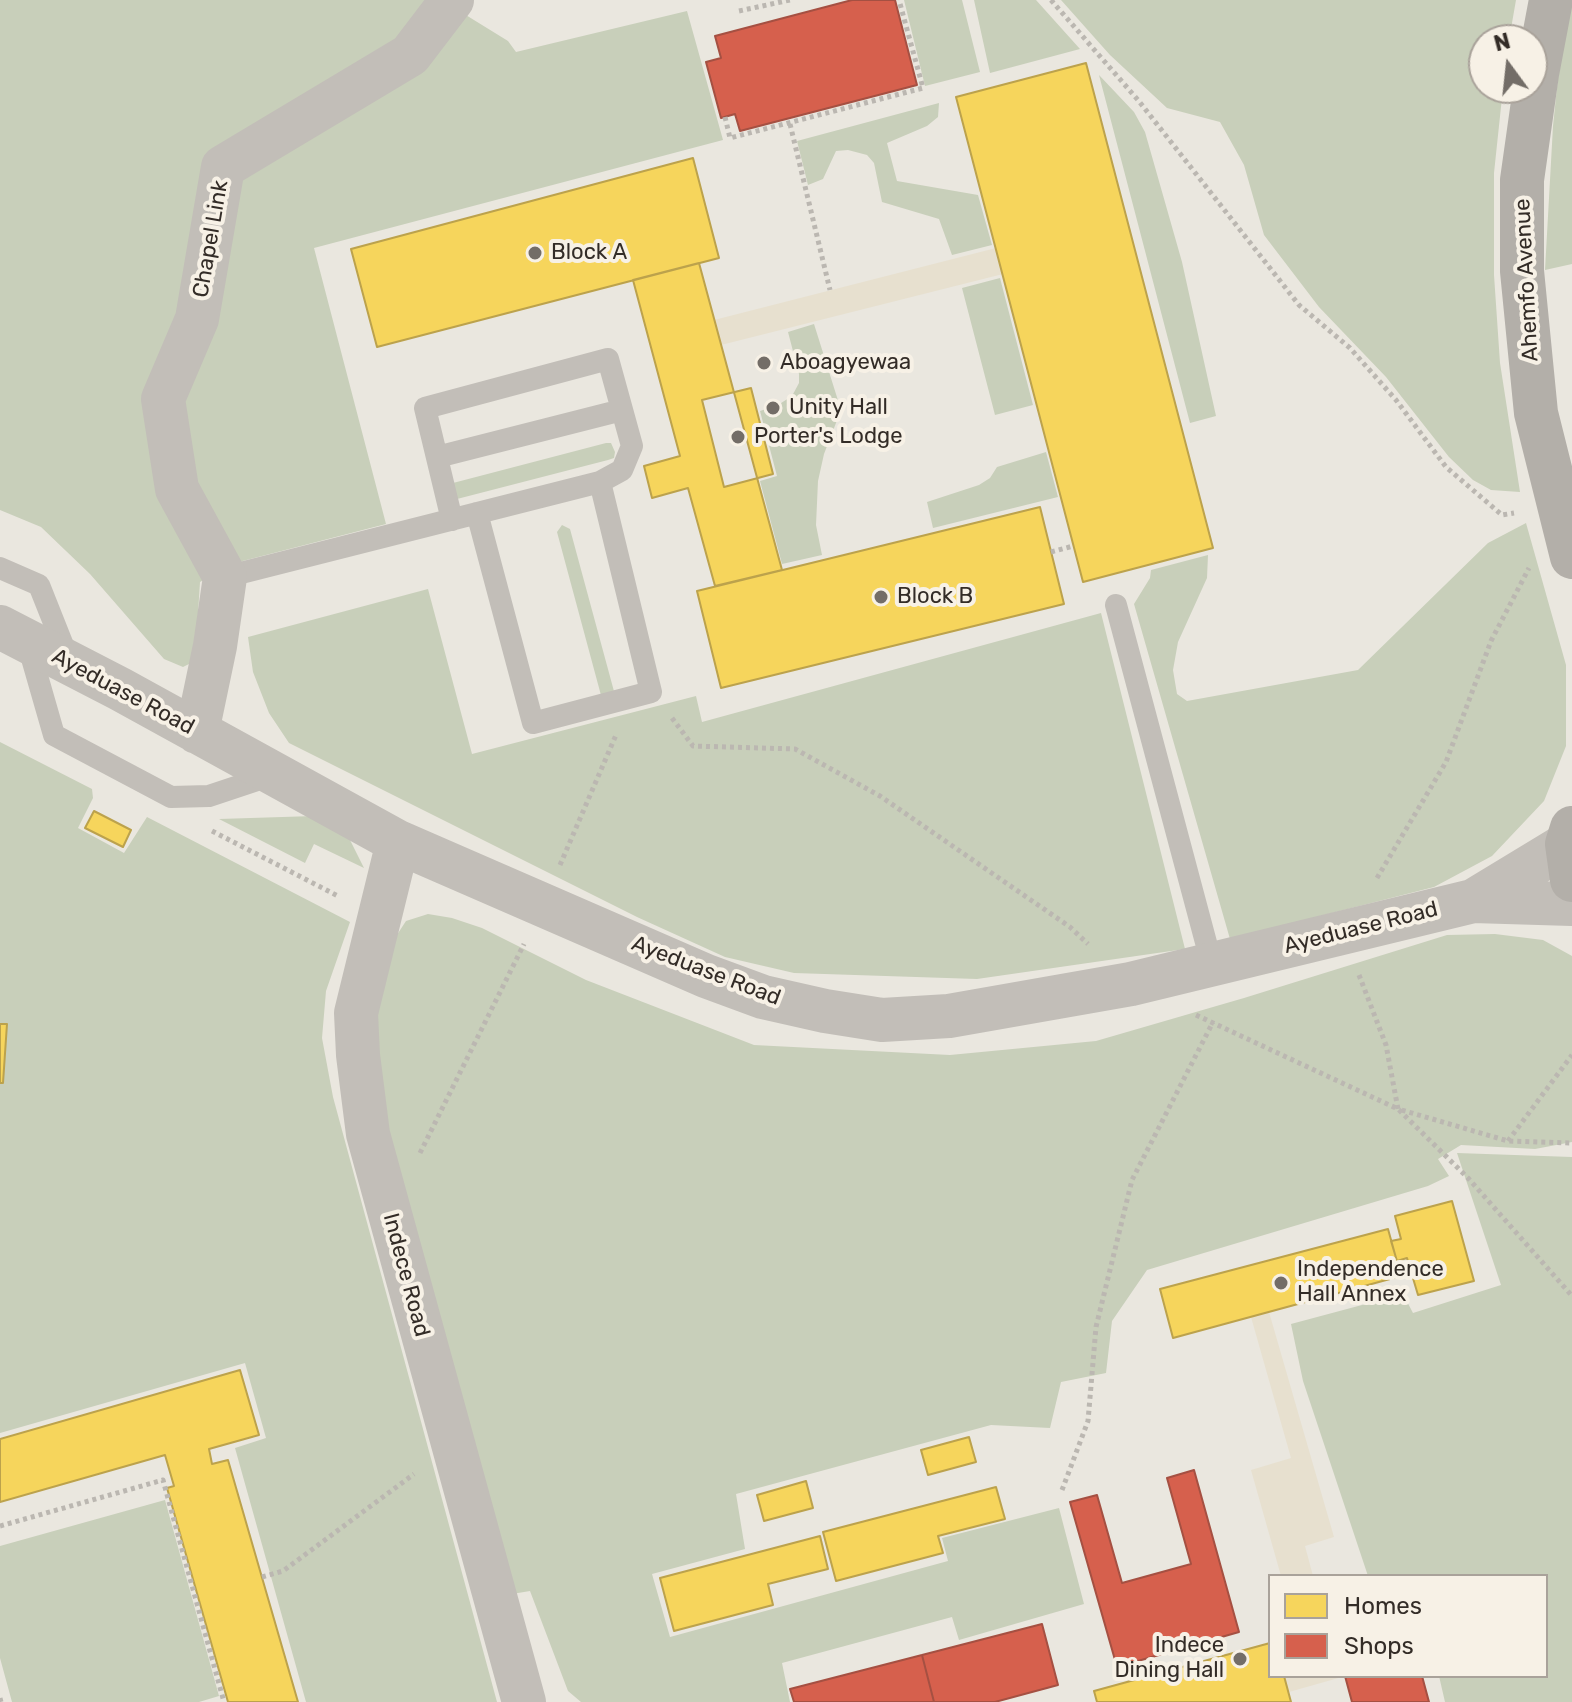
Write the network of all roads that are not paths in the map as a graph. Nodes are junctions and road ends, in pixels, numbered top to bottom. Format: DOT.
graph roads {
  1 [pos="452,0"];
  2 [pos="1551,0"];
  3 [pos="622,410"];
  4 [pos="437,457"];
  5 [pos="600,482"];
  6 [pos="477,513"];
  7 [pos="452,520"];
  8 [pos="1572,557"];
  9 [pos="0,568"];
  10 [pos="225,577"];
  11 [pos="1116,605"];
  12 [pos="13,634"];
  13 [pos="70,663"];
  14 [pos="197,732"];
  15 [pos="274,774"];
  16 [pos="398,842"];
  17 [pos="1570,851"];
  18 [pos="1473,901"];
  19 [pos="1572,904"];
  20 [pos="1212,965"];
  21 [pos="524,1702"];
  1 -- 10 [label="street, Chapel Link"];
  2 -- 8 [label="street, Ahemfo Avenue"];
  3 -- 4 [label="lane"];
  3 -- 4 [label="lane"];
  3 -- 5 [label="lane"];
  4 -- 7 [label="lane"];
  5 -- 6 [label="lane"];
  5 -- 6 [label="lane"];
  6 -- 7 [label="lane"];
  7 -- 10 [label="lane"];
  9 -- 13 [label="lane"];
  10 -- 14 [label="street"];
  11 -- 20 [label="lane"];
  12 -- 13 [label="street, Ayeduase Road"];
  12 -- 15 [label="lane"];
  13 -- 14 [label="street, Ayeduase Road"];
  14 -- 15 [label="street, Ayeduase Road"];
  15 -- 16 [label="street, Ayeduase Road"];
  16 -- 20 [label="street, Ayeduase Road"];
  16 -- 21 [label="street, Indece Road"];
  17 -- 18 [label="street, Ayeduase Road"];
  18 -- 19 [label="street, Ayeduase Road"];
  18 -- 20 [label="street, Ayeduase Road"];
}
